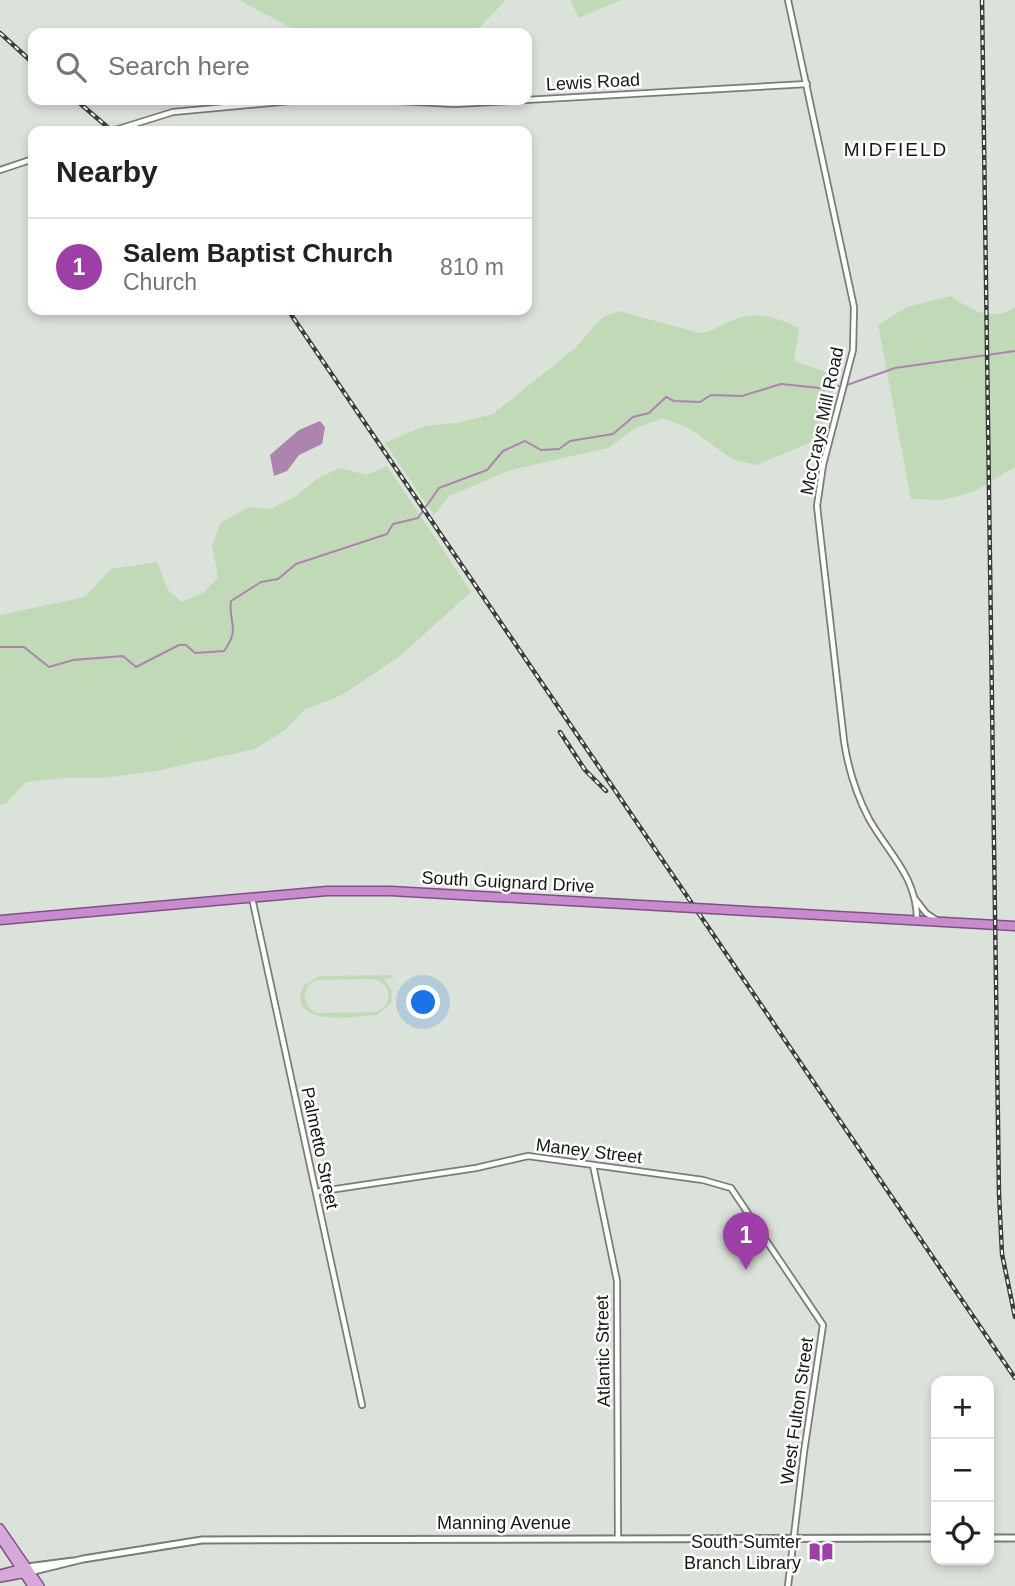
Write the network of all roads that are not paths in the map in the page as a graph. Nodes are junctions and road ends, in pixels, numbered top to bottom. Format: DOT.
graph roads {
  1 [pos="788,0"];
  2 [pos="807,84"];
  3 [pos="532,100"];
  4 [pos="248,105"];
  5 [pos="128,126"];
  6 [pos="28,161"];
  7 [pos="0,170"];
  8 [pos="252,897"];
  9 [pos="916,900"];
  10 [pos="0,920"];
  11 [pos="917,921"];
  12 [pos="940,922"];
  13 [pos="1015,926"];
  14 [pos="593,1165"];
  15 [pos="733,1189"];
  16 [pos="316,1192"];
  17 [pos="362,1405"];
  18 [pos="0,1528"];
  19 [pos="0,1538"];
  20 [pos="931,1538"];
  21 [pos="994,1538"];
  22 [pos="1015,1538"];
  23 [pos="618,1539"];
  24 [pos="794,1539"];
  25 [pos="25,1571"];
  26 [pos="0,1576"];
  27 [pos="32,1586"];
  28 [pos="40,1586"];
  29 [pos="788,1586"];
  1 -- 2 [label="street, McCrays Mill Road"];
  2 -- 3 [label="street, Lewis Road"];
  2 -- 9 [label="street, McCrays Mill Road"];
  4 -- 5 [label="street"];
  6 -- 7 [label="street"];
  8 -- 10 [label="highway, South Guignard Drive"];
  8 -- 11 [label="highway, South Guignard Drive, bridge"];
  8 -- 16 [label="street, Palmetto Street"];
  9 -- 11 [label="street, McCrays Mill Road"];
  9 -- 12 [label="street"];
  11 -- 12 [label="highway, South Guignard Drive"];
  12 -- 13 [label="highway, South Guignard Drive"];
  14 -- 15 [label="street, Maney Street"];
  14 -- 16 [label="street, Maney Street"];
  14 -- 23 [label="street, Atlantic Street"];
  15 -- 24 [label="street, West Fulton Street"];
  16 -- 17 [label="street, Palmetto Street"];
  18 -- 25 [label="main road"];
  19 -- 25 [label="main road"];
  20 -- 24 [label="main road, Manning Avenue"];
  21 -- 22 [label="main road"];
  23 -- 24 [label="main road, Manning Avenue"];
  23 -- 25 [label="main road, Manning Avenue"];
  24 -- 29 [label="street, West Fulton Street"];
  25 -- 26 [label="main road, Manning Avenue"];
  25 -- 27 [label="main road"];
  25 -- 28 [label="main road"];
}
